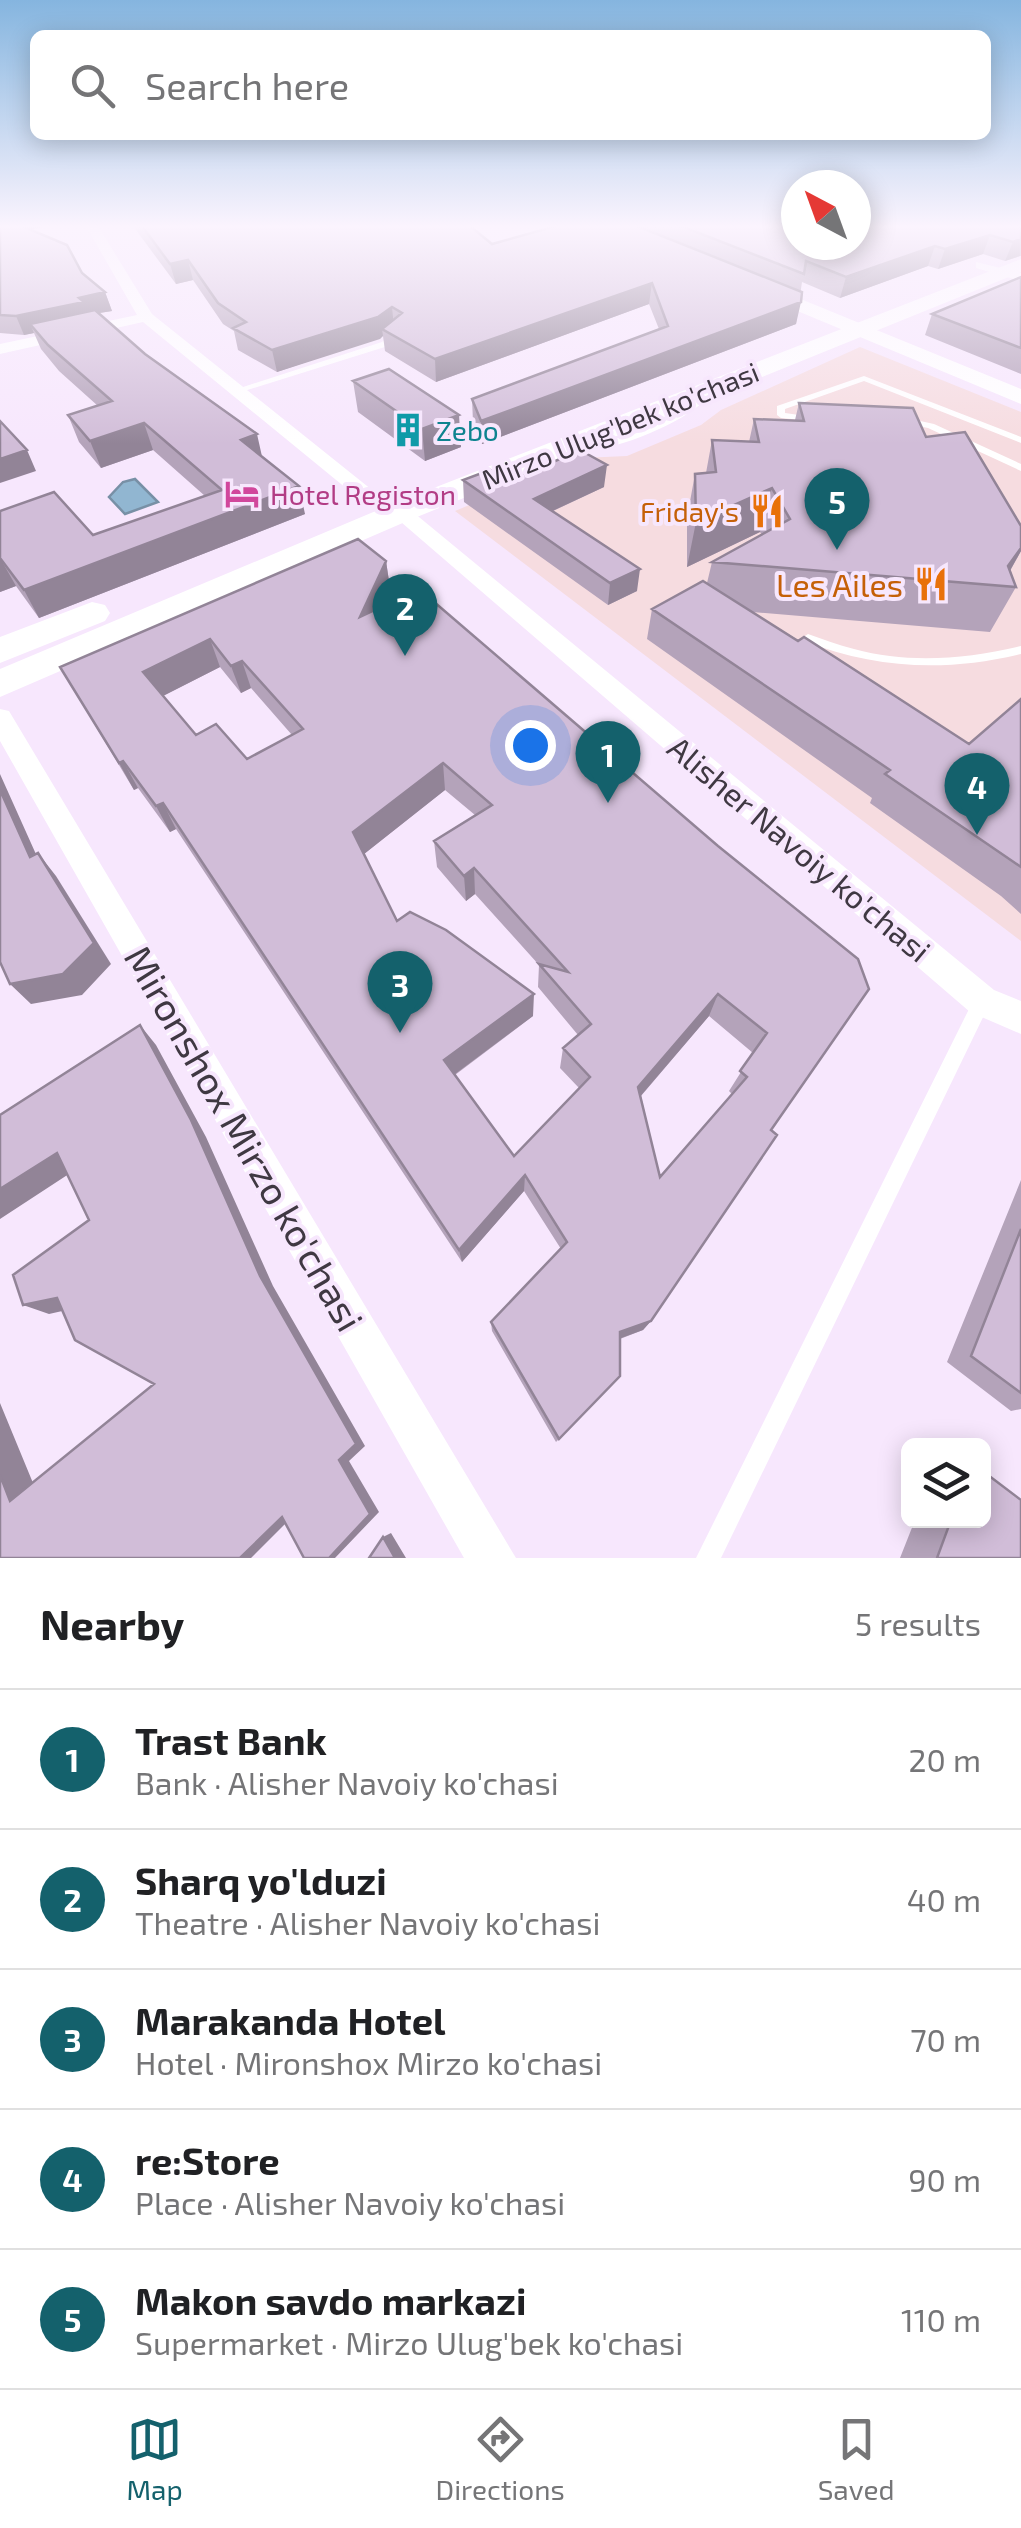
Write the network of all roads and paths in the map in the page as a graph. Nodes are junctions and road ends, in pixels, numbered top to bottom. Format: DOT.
graph roads {
  1 [pos="135,299"];
  2 [pos="784,299"];
  3 [pos="901,299"];
  4 [pos="934,299"];
  5 [pos="146,317"];
  6 [pos="830,318"];
  7 [pos="856,329"];
  8 [pos="396,334"];
  9 [pos="0,349"];
  10 [pos="238,390"];
  11 [pos="1021,397"];
  12 [pos="886,418"];
  13 [pos="819,419"];
  14 [pos="1021,440"];
  15 [pos="1021,468"];
  16 [pos="385,505"];
  17 [pos="808,638"];
  18 [pos="1021,650"];
  19 [pos="0,651"];
  20 [pos="0,684"];
  21 [pos="0,718"];
  22 [pos="982,1001"];
  23 [pos="1021,1018"];
  24 [pos="491,1558"];
  25 [pos="708,1558"];
  1 -- 5 [label="street, Alisher Navoiy ko'chasi"];
  2 -- 6 [label="main road"];
  3 -- 6 [label="main road, Mirzo Ulug'bek ko'chasi"];
  4 -- 7 [label="main road, Mirzo Ulug'bek ko'chasi"];
  5 -- 9 [label="street"];
  5 -- 10 [label="street, Alisher Navoiy ko'chasi"];
  6 -- 7 [label="main road"];
  6 -- 16 [label="main road, Mirzo Ulug'bek ko'chasi"];
  7 -- 11 [label="main road"];
  7 -- 16 [label="main road, Mirzo Ulug'bek ko'chasi"];
  8 -- 10 [label="lane"];
  10 -- 16 [label="street, Alisher Navoiy ko'chasi"];
  12 -- 15 [label="lane"];
  13 -- 14 [label="lane"];
  16 -- 19 [label="main road, Mirzo Ulug'bek ko'chasi"];
  16 -- 20 [label="main road, Mirzo Ulug'bek ko'chasi"];
  16 -- 22 [label="street, Alisher Navoiy ko'chasi"];
  17 -- 18 [label="lane"];
  21 -- 24 [label="street, Mironshox Mirzo ko'chasi"];
  22 -- 23 [label="street, Alisher Navoiy ko'chasi"];
  22 -- 25 [label="lane"];
}
